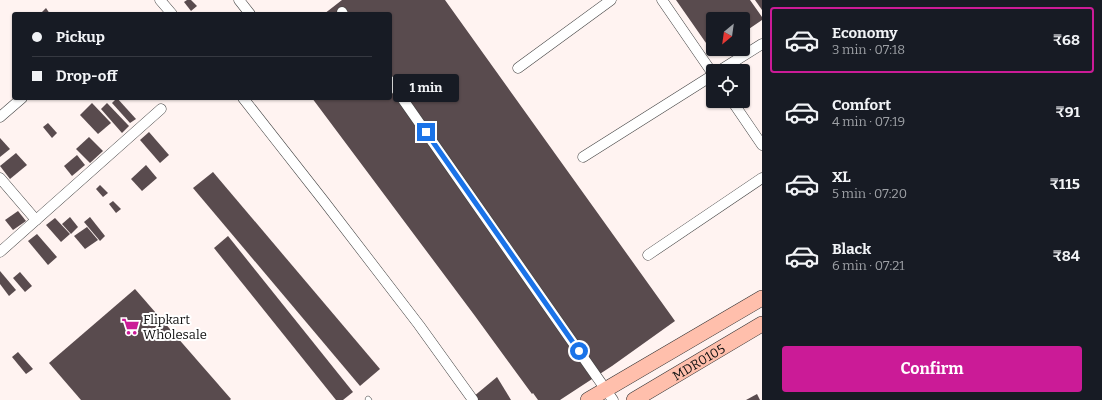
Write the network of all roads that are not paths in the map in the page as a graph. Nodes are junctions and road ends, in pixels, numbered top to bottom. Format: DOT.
graph roads {
  1 [pos="160,0"];
  2 [pos="239,0"];
  3 [pos="611,0"];
  4 [pos="662,0"];
  5 [pos="170,12"];
  6 [pos="248,12"];
  7 [pos="762,44"];
  8 [pos="706,64"];
  9 [pos="730,64"];
  10 [pos="518,68"];
  11 [pos="706,79"];
  12 [pos="392,84"];
  13 [pos="20,100"];
  14 [pos="245,100"];
  15 [pos="737,108"];
  16 [pos="161,109"];
  17 [pos="0,117"];
  18 [pos="762,145"];
  19 [pos="584,157"];
  20 [pos="0,178"];
  21 [pos="762,178"];
  22 [pos="36,220"];
  23 [pos="0,252"];
  24 [pos="648,255"];
  25 [pos="762,298"];
  26 [pos="762,324"];
  27 [pos="610,395"];
  28 [pos="473,400"];
  29 [pos="588,400"];
  30 [pos="634,400"];
  1 -- 5 [label="street"];
  2 -- 6 [label="street"];
  3 -- 10 [label="street"];
  4 -- 8 [label="street"];
  7 -- 9 [label="street"];
  11 -- 19 [label="street"];
  12 -- 27 [label="street"];
  13 -- 17 [label="street"];
  14 -- 28 [label="street"];
  15 -- 18 [label="street"];
  16 -- 22 [label="street"];
  20 -- 22 [label="street"];
  21 -- 24 [label="street"];
  22 -- 23 [label="street"];
  25 -- 27 [label="main road, MDR0105"];
  26 -- 30 [label="main road, MDR0105"];
  27 -- 29 [label="main road, MDR0105"];
}
